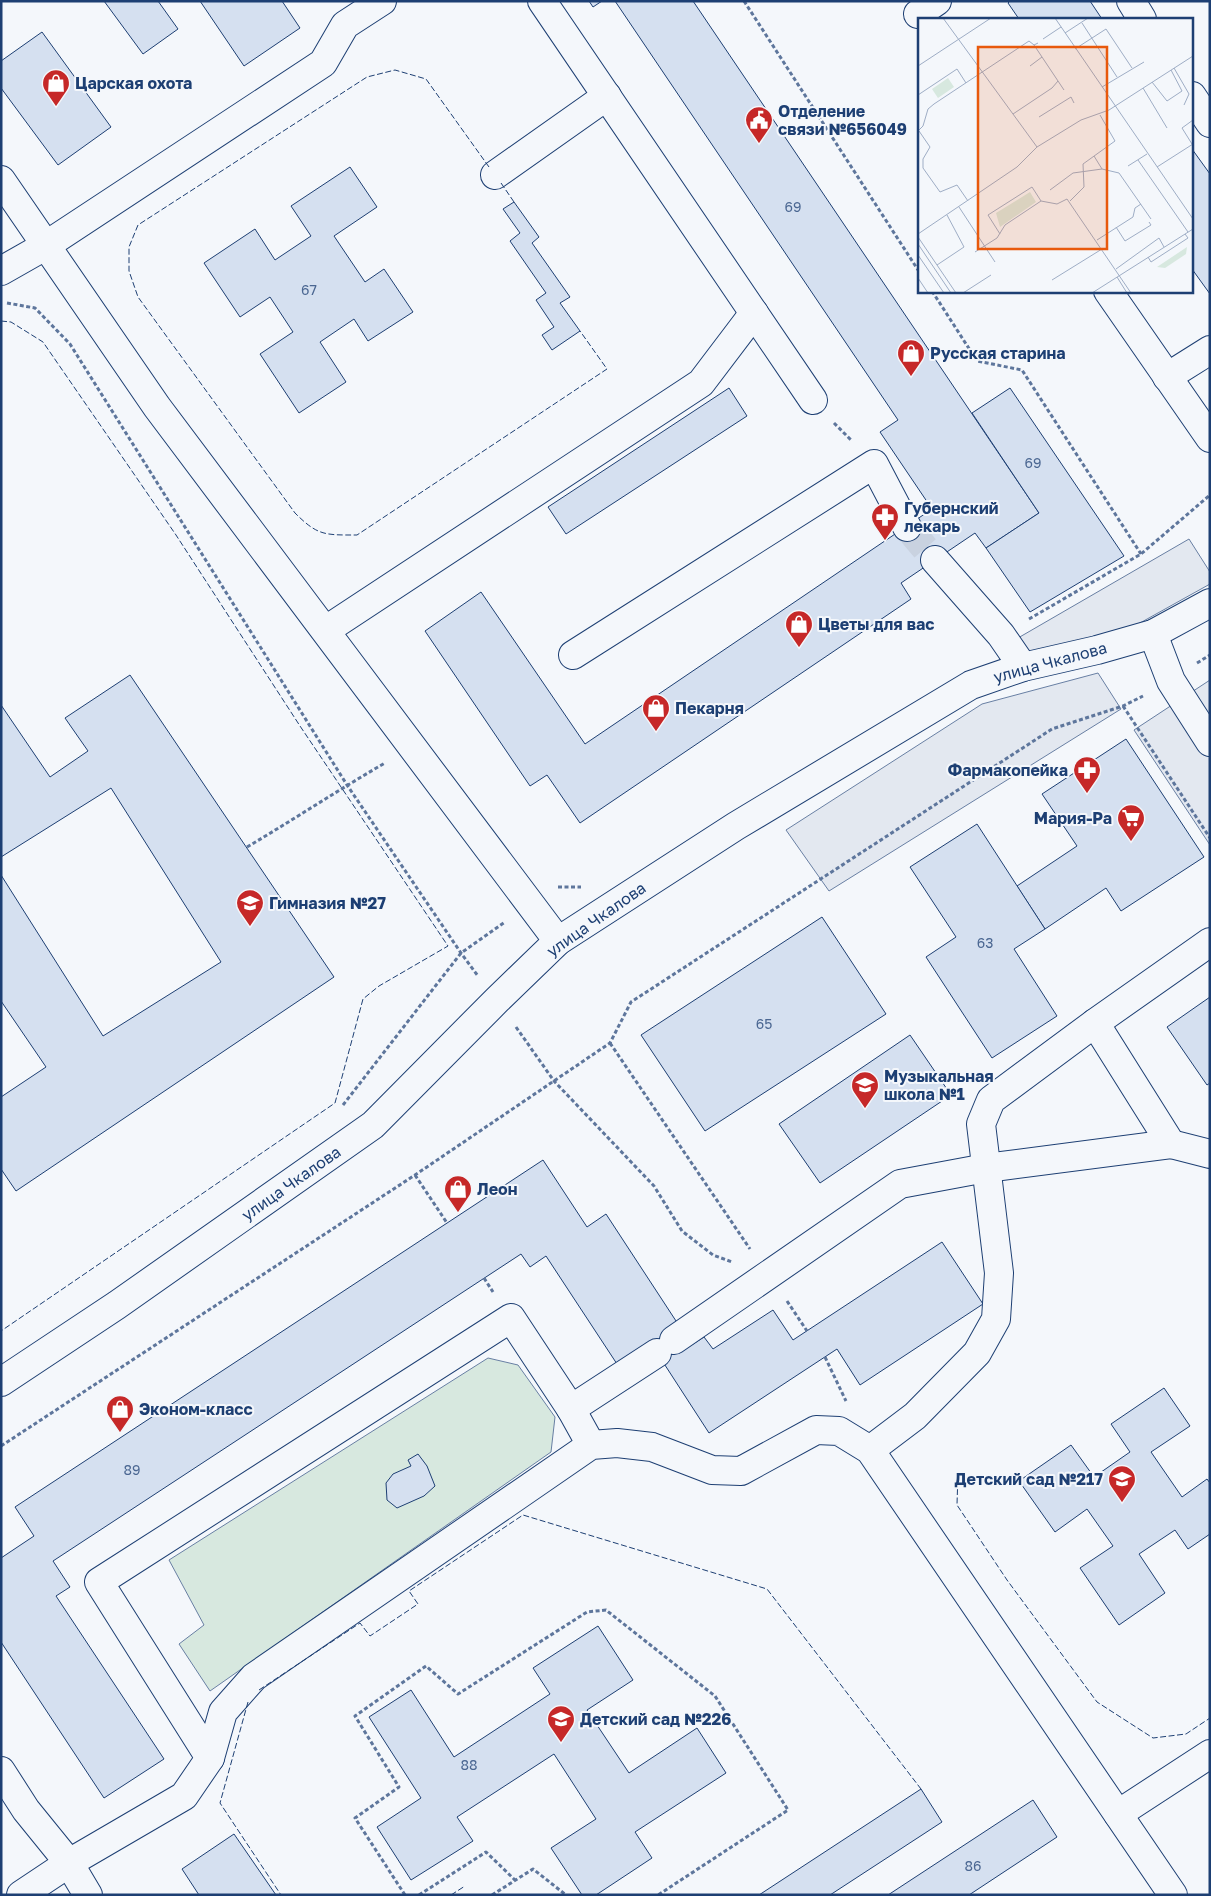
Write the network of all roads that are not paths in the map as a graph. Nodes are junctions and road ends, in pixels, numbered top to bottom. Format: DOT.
graph roads {
  1 [pos="382,1"];
  2 [pos="542,1"];
  3 [pos="1131,1"];
  4 [pos="1141,18"];
  5 [pos="607,96"];
  6 [pos="1194,99"];
  7 [pos="1210,123"];
  8 [pos="495,174"];
  9 [pos="1,180"];
  10 [pos="45,246"];
  11 [pos="1,271"];
  12 [pos="1109,292"];
  13 [pos="754,313"];
  14 [pos="1210,350"];
  15 [pos="1167,377"];
  16 [pos="812,400"];
  17 [pos="1210,438"];
  18 [pos="907,526"];
  19 [pos="935,560"];
  20 [pos="1210,603"];
  21 [pos="326,630"];
  22 [pos="1153,634"];
  23 [pos="573,655"];
  24 [pos="1023,666"];
  25 [pos="1210,742"];
  26 [pos="558,941"];
  27 [pos="1210,942"];
  28 [pos="1095,1023"];
  29 [pos="1172,1144"];
  30 [pos="1210,1154"];
  31 [pos="986,1168"];
  32 [pos="1,1382"];
  33 [pos="571,1409"];
  34 [pos="591,1445"];
  35 [pos="870,1450"];
  36 [pos="1210,1754"];
  37 [pos="210,1758"];
  38 [pos="1,1772"];
  39 [pos="1118,1814"];
  40 [pos="69,1863"];
  41 [pos="22,1895"];
  42 [pos="88,1895"];
  43 [pos="1173,1895"];
  1 -- 10 [label="street"];
  2 -- 5 [label="street"];
  3 -- 4 [label="street"];
  5 -- 8 [label="street"];
  5 -- 13 [label="street"];
  6 -- 7 [label="street"];
  9 -- 10 [label="street"];
  10 -- 11 [label="street"];
  10 -- 21 [label="street"];
  12 -- 15 [label="street"];
  13 -- 16 [label="street"];
  13 -- 21 [label="street"];
  14 -- 15 [label="street"];
  15 -- 17 [label="street"];
  18 -- 23 [label="street"];
  19 -- 24 [label="street"];
  20 -- 22 [label="street, улица Чкалова"];
  21 -- 26 [label="street"];
  22 -- 24 [label="street, улица Чкалова"];
  22 -- 25 [label="street"];
  24 -- 26 [label="street, улица Чкалова"];
  26 -- 32 [label="street, улица Чкалова"];
  27 -- 28 [label="street"];
  28 -- 29 [label="street"];
  28 -- 31 [label="street"];
  29 -- 30 [label="street"];
  29 -- 31 [label="street"];
  31 -- 33 [label="street"];
  31 -- 35 [label="street"];
  33 -- 34 [label="street"];
  33 -- 37 [label="street"];
  34 -- 35 [label="street"];
  34 -- 37 [label="street"];
  35 -- 39 [label="street"];
  36 -- 39 [label="street"];
  37 -- 40 [label="street"];
  38 -- 40 [label="street"];
  39 -- 43 [label="street"];
  40 -- 41 [label="street"];
  40 -- 42 [label="street"];
}
